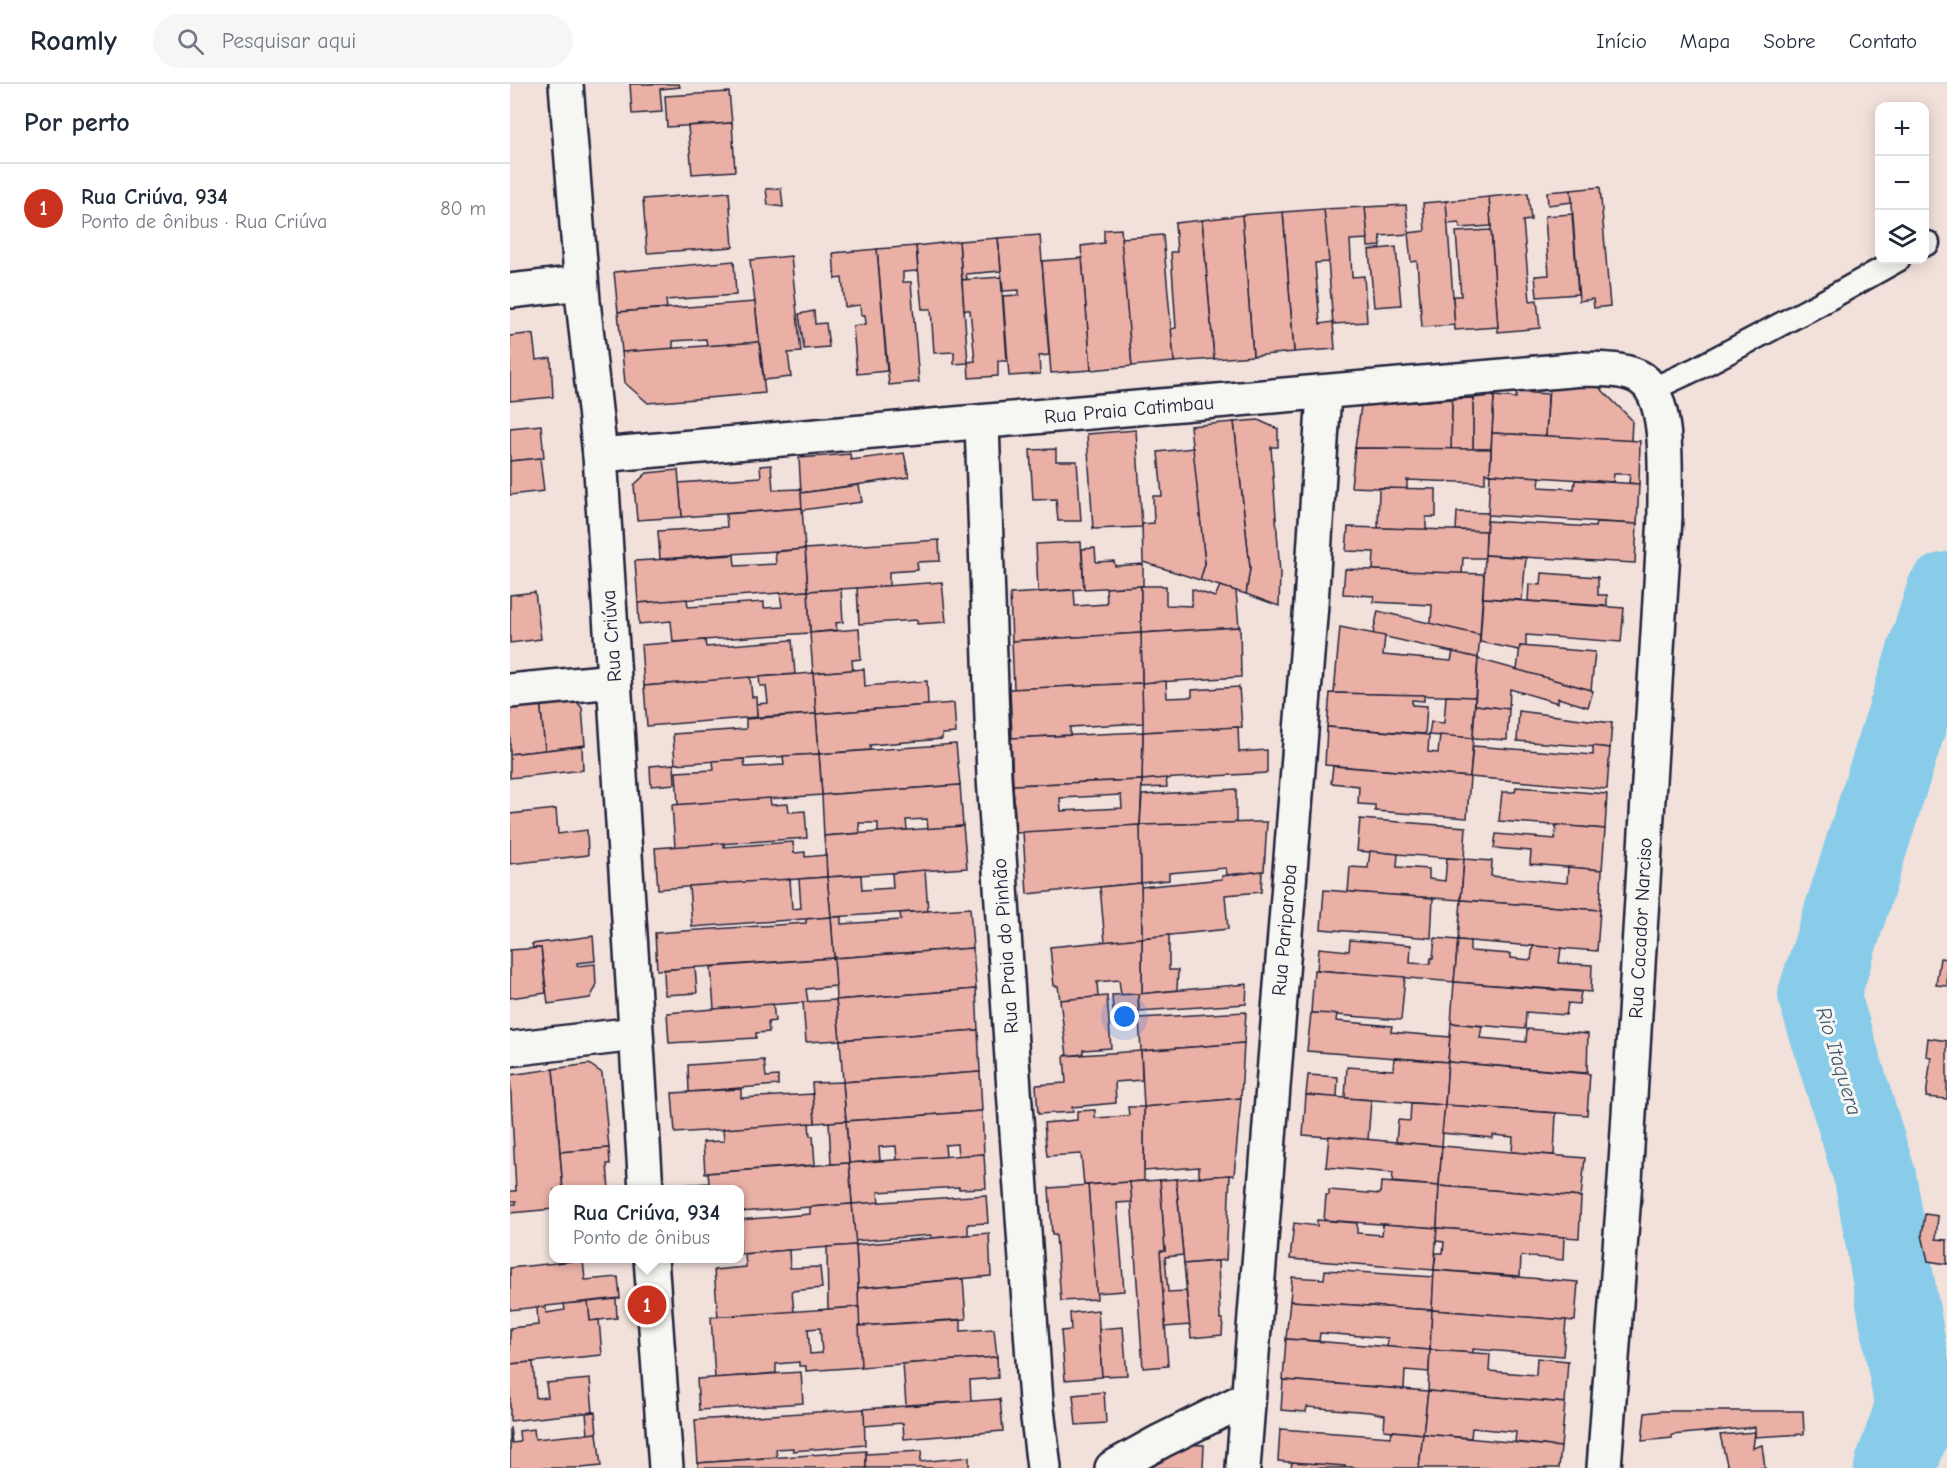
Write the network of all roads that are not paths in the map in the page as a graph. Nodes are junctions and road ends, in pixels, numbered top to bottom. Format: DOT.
graph roads {
  1 [pos="566,84"];
  2 [pos="1891,264"];
  3 [pos="581,284"];
  4 [pos="510,291"];
  5 [pos="1653,390"];
  6 [pos="1324,392"];
  7 [pos="982,423"];
  8 [pos="600,455"];
  9 [pos="614,681"];
  10 [pos="510,691"];
  11 [pos="635,1034"];
  12 [pos="510,1048"];
  13 [pos="646,1185"];
  14 [pos="651,1263"];
  15 [pos="1248,1398"];
  16 [pos="666,1468"];
  17 [pos="1044,1468"];
  18 [pos="1112,1468"];
  19 [pos="1243,1468"];
  20 [pos="1604,1468"];
  1 -- 3 [label="street, Rua Criúva"];
  2 -- 5 [label="lane"];
  3 -- 4 [label="street"];
  3 -- 8 [label="street, Rua Criúva"];
  5 -- 6 [label="street, Rua Praia Catimbau"];
  5 -- 20 [label="street, Rua Cacador Narciso"];
  6 -- 7 [label="street, Rua Praia Catimbau"];
  6 -- 15 [label="street, Rua Pariparoba"];
  7 -- 8 [label="street, Rua Praia Catimbau"];
  7 -- 17 [label="street, Rua Praia do Pinhão"];
  8 -- 9 [label="street, Rua Criúva"];
  9 -- 10 [label="street"];
  9 -- 11 [label="street, Rua Criúva"];
  11 -- 12 [label="street"];
  11 -- 13 [label="street, Rua Criúva"];
  14 -- 16 [label="street"];
  15 -- 18 [label="street"];
  15 -- 19 [label="street, Rua Pariparoba"];
}
